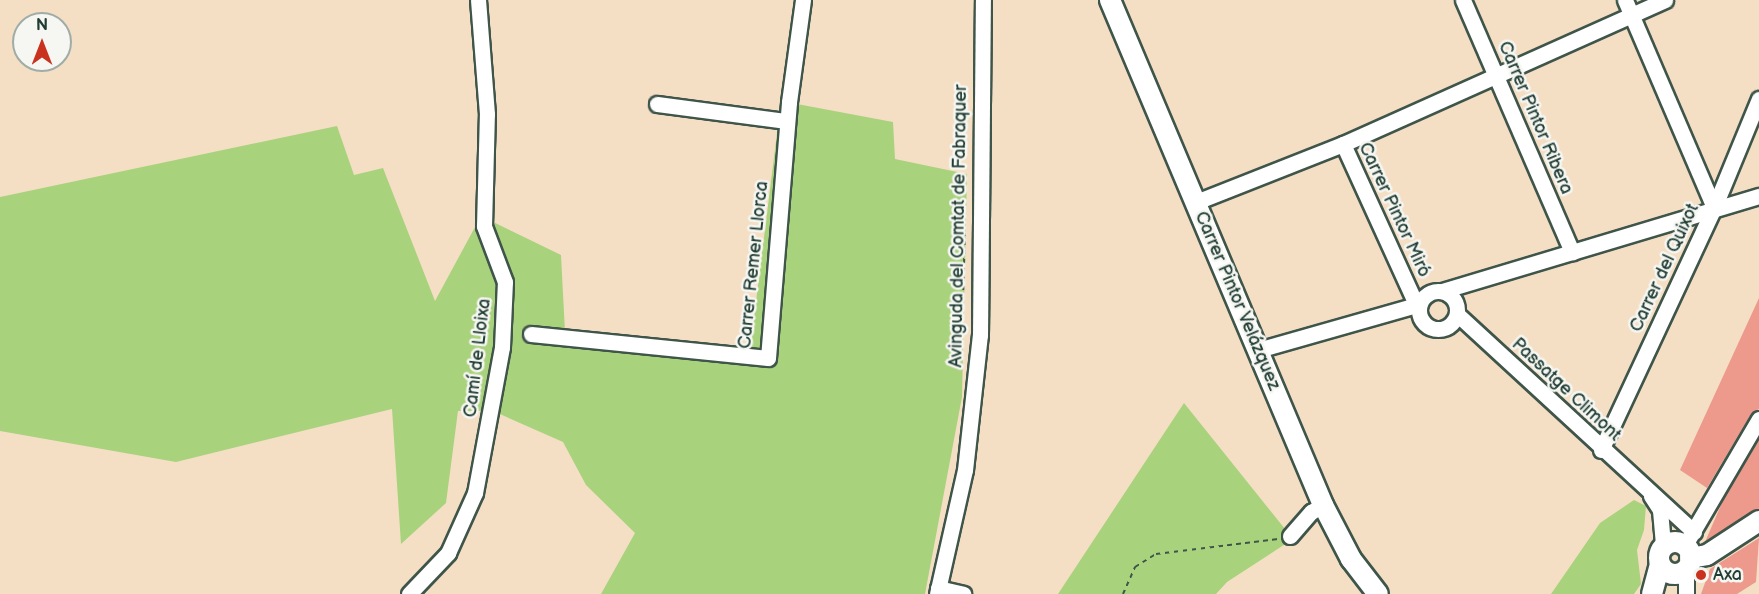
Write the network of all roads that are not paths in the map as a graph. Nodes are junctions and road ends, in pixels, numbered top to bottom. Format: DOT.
graph roads {
  1 [pos="478,0"];
  2 [pos="803,0"];
  3 [pos="983,0"];
  4 [pos="1110,0"];
  5 [pos="1463,0"];
  6 [pos="1625,0"];
  7 [pos="1665,0"];
  8 [pos="1632,15"];
  9 [pos="1495,75"];
  10 [pos="1759,99"];
  11 [pos="657,104"];
  12 [pos="787,122"];
  13 [pos="1343,144"];
  14 [pos="1759,196"];
  15 [pos="1196,202"];
  16 [pos="1714,208"];
  17 [pos="1572,252"];
  18 [pos="1442,291"];
  19 [pos="1418,304"];
  20 [pos="1457,314"];
  21 [pos="531,334"];
  22 [pos="1258,350"];
  23 [pos="1759,419"];
  24 [pos="1601,450"];
  25 [pos="1650,493"];
  26 [pos="1323,505"];
  27 [pos="1759,521"];
  28 [pos="1290,536"];
  29 [pos="1679,556"];
  30 [pos="938,591"];
  31 [pos="409,594"];
  32 [pos="963,594"];
  33 [pos="1378,594"];
  34 [pos="1652,594"];
  35 [pos="1657,594"];
  36 [pos="1686,594"];
  1 -- 31 [label="street, Camí de Lloixa"];
  2 -- 12 [label="street, Carrer Remer Llorca"];
  3 -- 30 [label="street, Avinguda del Comtat de Fabraquer"];
  4 -- 15 [label="street, Carrer Pintor Velázquez"];
  5 -- 9 [label="street, Carrer Pintor Ribera"];
  6 -- 8 [label="street"];
  7 -- 8 [label="street"];
  8 -- 9 [label="street"];
  8 -- 16 [label="street"];
  9 -- 13 [label="street"];
  9 -- 17 [label="street, Carrer Pintor Ribera"];
  10 -- 16 [label="street, Carrer del Quixot"];
  11 -- 12 [label="street"];
  12 -- 21 [label="street, Carrer Remer Llorca"];
  13 -- 15 [label="street, Carrer Pintor Miró"];
  13 -- 19 [label="street, Carrer Pintor Miró"];
  14 -- 16 [label="street"];
  15 -- 22 [label="street, Carrer Pintor Velázquez"];
  16 -- 17 [label="street"];
  16 -- 24 [label="street, Carrer del Quixot"];
  17 -- 18 [label="street"];
  18 -- 19 [label="street"];
  18 -- 20 [label="street"];
  19 -- 20 [label="street"];
  19 -- 22 [label="street"];
  20 -- 24 [label="street, Passatge Climont"];
  22 -- 26 [label="street, Carrer Pintor Velázquez"];
  23 -- 29 [label="street"];
  24 -- 25 [label="street, Passatge Climont"];
  25 -- 29 [label="street, Passatge Climont"];
  25 -- 29 [label="street, Passatge Climont"];
  26 -- 28 [label="street"];
  26 -- 33 [label="street, Carrer Pintor Velázquez"];
  27 -- 29 [label="street"];
  29 -- 34 [label="street"];
  29 -- 35 [label="street"];
  29 -- 36 [label="street"];
  30 -- 32 [label="street"];
}
